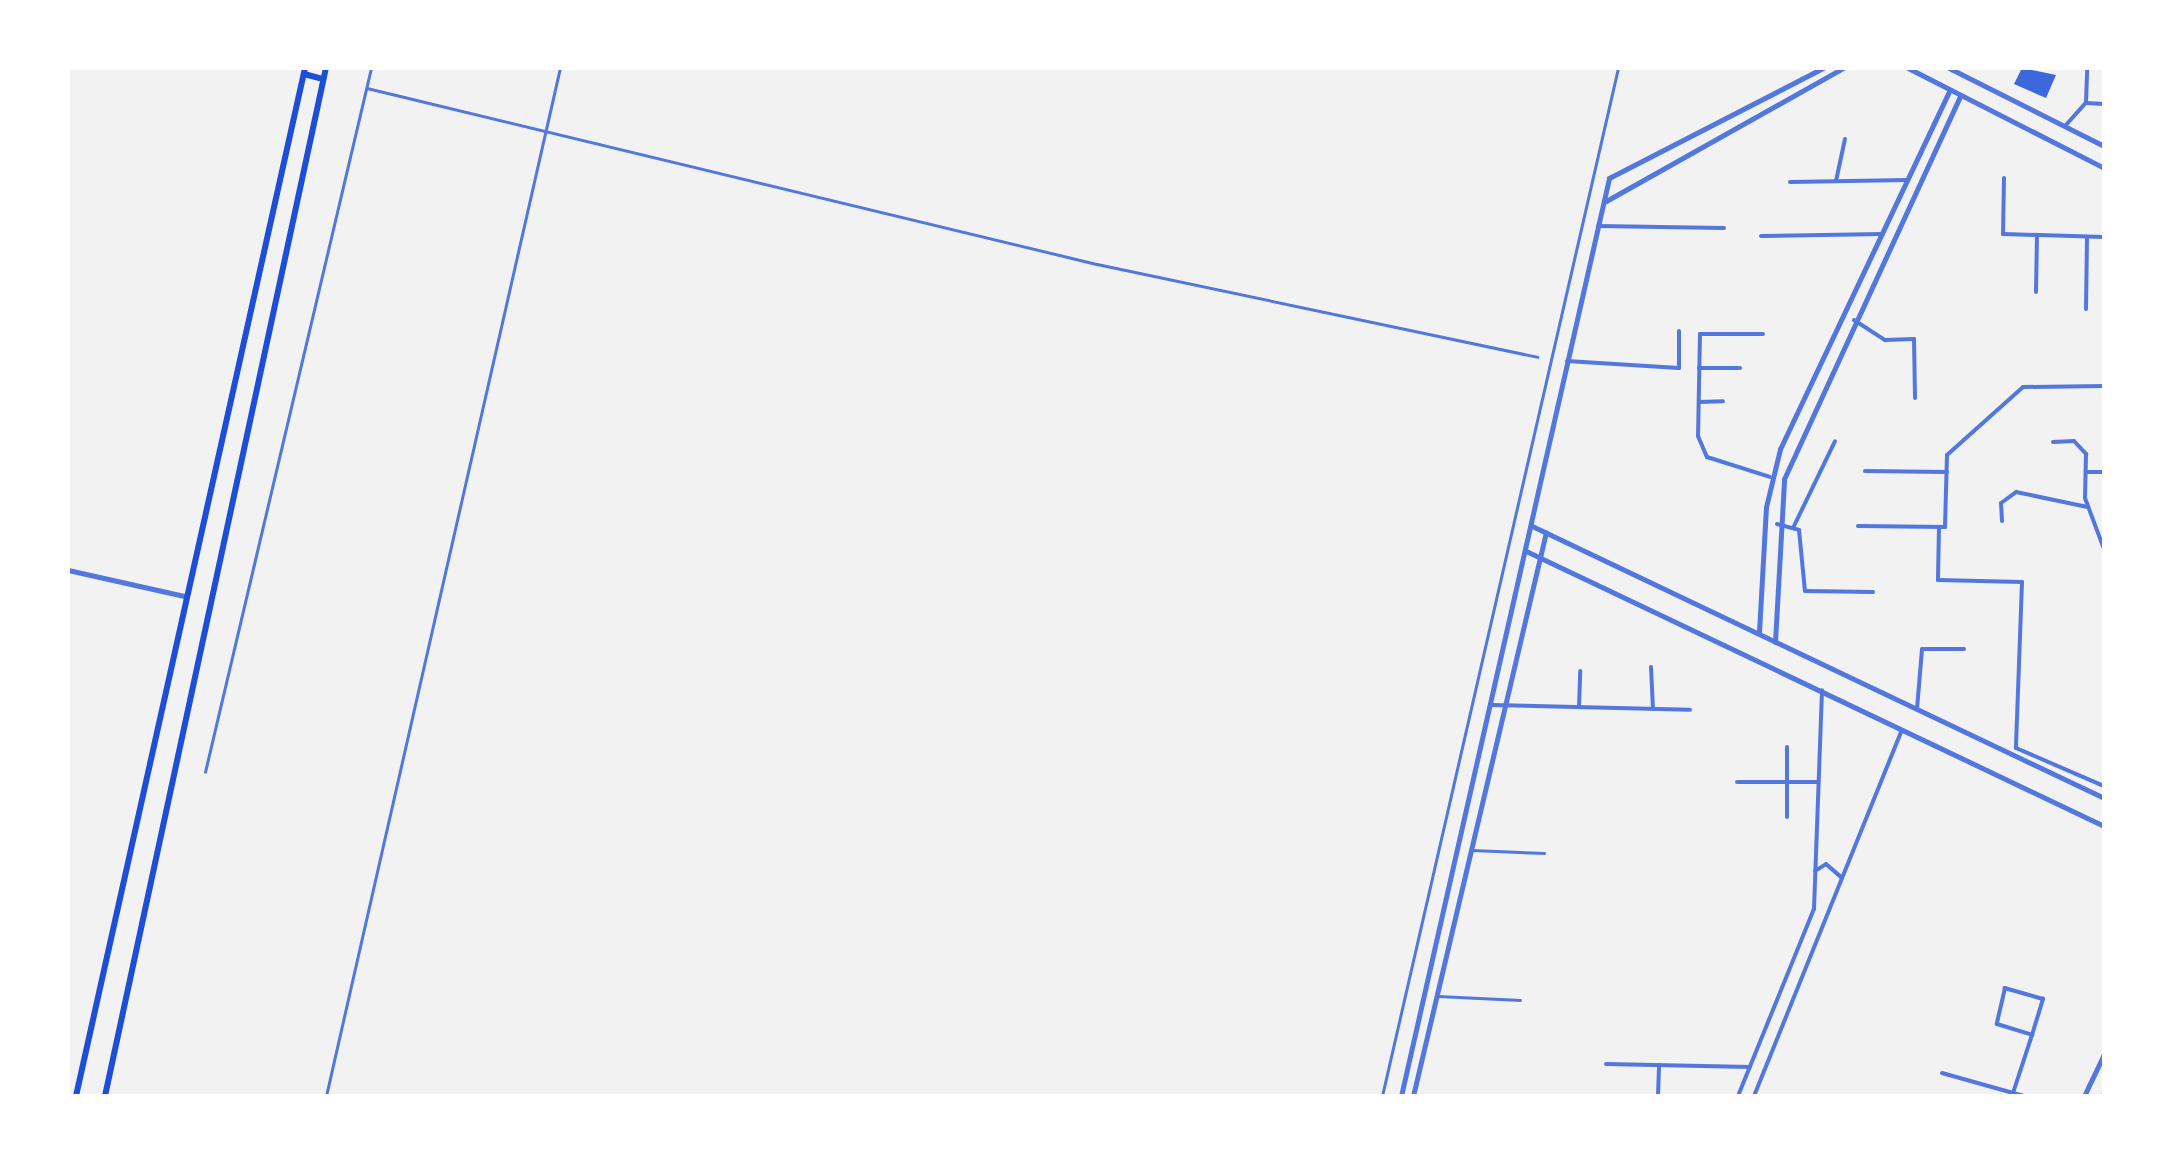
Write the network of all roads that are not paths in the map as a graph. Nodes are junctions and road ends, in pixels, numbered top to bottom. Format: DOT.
graph roads {
  1 [pos="326,68"];
  2 [pos="371,68"];
  3 [pos="560,68"];
  4 [pos="1618,68"];
  5 [pos="1824,68"];
  6 [pos="1843,68"];
  7 [pos="1908,68"];
  8 [pos="1949,68"];
  9 [pos="2087,68"];
  10 [pos="305,70"];
  11 [pos="323,79"];
  12 [pos="366,88"];
  13 [pos="1950,90"];
  14 [pos="1960,96"];
  15 [pos="2086,103"];
  16 [pos="2104,104"];
  17 [pos="2065,126"];
  18 [pos="546,130"];
  19 [pos="1845,140"];
  20 [pos="2104,146"];
  21 [pos="2104,168"];
  22 [pos="2004,178"];
  23 [pos="1908,180"];
  24 [pos="1836,181"];
  25 [pos="1790,182"];
  26 [pos="1604,204"];
  27 [pos="1598,226"];
  28 [pos="1724,228"];
  29 [pos="1883,234"];
  30 [pos="2037,235"];
  31 [pos="1761,236"];
  32 [pos="2087,237"];
  33 [pos="2104,237"];
  34 [pos="2036,292"];
  35 [pos="2086,309"];
  36 [pos="1854,320"];
  37 [pos="1678,331"];
  38 [pos="1762,334"];
  39 [pos="1537,357"];
  40 [pos="1567,361"];
  41 [pos="1700,368"];
  42 [pos="1740,368"];
  43 [pos="2104,386"];
  44 [pos="1915,398"];
  45 [pos="1722,401"];
  46 [pos="1698,402"];
  47 [pos="1836,441"];
  48 [pos="2054,442"];
  49 [pos="1865,471"];
  50 [pos="1946,472"];
  51 [pos="2086,472"];
  52 [pos="2104,472"];
  53 [pos="1770,478"];
  54 [pos="2087,507"];
  55 [pos="2002,521"];
  56 [pos="1778,524"];
  57 [pos="1532,526"];
  58 [pos="1794,526"];
  59 [pos="1858,526"];
  60 [pos="1939,527"];
  61 [pos="1546,532"];
  62 [pos="2104,549"];
  63 [pos="1526,551"];
  64 [pos="1540,555"];
  65 [pos="68,570"];
  66 [pos="1873,592"];
  67 [pos="184,596"];
  68 [pos="1758,634"];
  69 [pos="1775,642"];
  70 [pos="1964,650"];
  71 [pos="1651,667"];
  72 [pos="1580,671"];
  73 [pos="1822,690"];
  74 [pos="1492,705"];
  75 [pos="1502,706"];
  76 [pos="1579,708"];
  77 [pos="1653,709"];
  78 [pos="1917,709"];
  79 [pos="1690,710"];
  80 [pos="1902,728"];
  81 [pos="1788,747"];
  82 [pos="206,772"];
  83 [pos="1737,782"];
  84 [pos="1788,782"];
  85 [pos="1818,782"];
  86 [pos="2104,786"];
  87 [pos="2104,798"];
  88 [pos="1787,817"];
  89 [pos="2104,826"];
  90 [pos="1460,844"];
  91 [pos="1471,848"];
  92 [pos="1544,853"];
  93 [pos="1816,871"];
  94 [pos="1841,877"];
  95 [pos="1425,993"];
  96 [pos="1437,996"];
  97 [pos="1520,1000"];
  98 [pos="2032,1035"];
  99 [pos="2104,1054"];
  100 [pos="1606,1064"];
  101 [pos="1658,1065"];
  102 [pos="1750,1066"];
  103 [pos="1942,1073"];
  104 [pos="1742,1086"];
  105 [pos="2013,1093"];
  106 [pos="1755,1094"];
  107 [pos="76,1096"];
  108 [pos="105,1096"];
  109 [pos="326,1096"];
  110 [pos="1382,1096"];
  111 [pos="1401,1096"];
  112 [pos="1414,1096"];
  113 [pos="1658,1096"];
  114 [pos="1738,1096"];
  115 [pos="2024,1096"];
  116 [pos="2084,1096"];
  1 -- 11 [label="main road"];
  2 -- 12 [label="lane"];
  3 -- 18 [label="lane"];
  4 -- 110 [label="lane"];
  5 -- 26 [label="street"];
  6 -- 26 [label="street"];
  7 -- 13 [label="street"];
  8 -- 17 [label="street"];
  9 -- 15 [label="street"];
  10 -- 11 [label="main road"];
  10 -- 67 [label="main road"];
  11 -- 108 [label="main road"];
  12 -- 18 [label="lane"];
  12 -- 82 [label="lane"];
  13 -- 14 [label="street"];
  13 -- 23 [label="street"];
  14 -- 21 [label="street"];
  14 -- 36 [label="street"];
  15 -- 16 [label="street"];
  15 -- 17 [label="street"];
  17 -- 20 [label="street"];
  18 -- 39 [label="lane"];
  18 -- 109 [label="lane"];
  19 -- 24 [label="street"];
  22 -- 30 [label="street"];
  23 -- 24 [label="street"];
  23 -- 29 [label="street"];
  24 -- 25 [label="street"];
  26 -- 27 [label="street"];
  27 -- 28 [label="street"];
  27 -- 40 [label="street"];
  29 -- 31 [label="street"];
  29 -- 53 [label="street"];
  30 -- 32 [label="street"];
  30 -- 34 [label="street"];
  32 -- 33 [label="street"];
  32 -- 35 [label="street"];
  36 -- 44 [label="street"];
  36 -- 56 [label="street"];
  37 -- 40 [label="street"];
  38 -- 41 [label="street"];
  40 -- 57 [label="street"];
  41 -- 42 [label="street"];
  41 -- 46 [label="street"];
  43 -- 50 [label="street"];
  45 -- 46 [label="street"];
  46 -- 53 [label="street"];
  47 -- 58 [label="street"];
  48 -- 51 [label="street"];
  49 -- 50 [label="street"];
  50 -- 60 [label="street"];
  51 -- 52 [label="street"];
  51 -- 54 [label="street"];
  53 -- 68 [label="street"];
  54 -- 55 [label="street"];
  54 -- 62 [label="street"];
  56 -- 58 [label="street"];
  56 -- 69 [label="street"];
  57 -- 61 [label="street"];
  57 -- 63 [label="street"];
  58 -- 66 [label="street"];
  59 -- 60 [label="street"];
  60 -- 86 [label="street"];
  61 -- 64 [label="street"];
  61 -- 68 [label="street"];
  63 -- 64 [label="street"];
  63 -- 74 [label="street"];
  64 -- 73 [label="street"];
  64 -- 75 [label="street"];
  65 -- 67 [label="street"];
  67 -- 107 [label="main road"];
  68 -- 69 [label="street"];
  69 -- 78 [label="street"];
  70 -- 78 [label="street"];
  71 -- 77 [label="street"];
  72 -- 76 [label="street"];
  73 -- 80 [label="street"];
  73 -- 85 [label="street"];
  74 -- 75 [label="street"];
  74 -- 90 [label="street"];
  75 -- 76 [label="street"];
  75 -- 91 [label="street"];
  76 -- 77 [label="street"];
  77 -- 79 [label="street"];
  78 -- 87 [label="street"];
  80 -- 89 [label="street"];
  80 -- 94 [label="street"];
  81 -- 84 [label="street"];
  83 -- 84 [label="street"];
  84 -- 85 [label="street"];
  84 -- 88 [label="street"];
  85 -- 93 [label="street"];
  90 -- 91 [label="street"];
  90 -- 95 [label="street"];
  91 -- 92 [label="lane"];
  91 -- 96 [label="street"];
  93 -- 94 [label="street"];
  93 -- 102 [label="street"];
  94 -- 106 [label="street"];
  95 -- 96 [label="street"];
  95 -- 111 [label="street"];
  96 -- 97 [label="lane"];
  96 -- 112 [label="street"];
  98 -- 98 [label="street"];
  98 -- 105 [label="street"];
  99 -- 116 [label="street"];
  100 -- 101 [label="street"];
  101 -- 102 [label="street"];
  101 -- 113 [label="street"];
  102 -- 104 [label="street"];
  103 -- 105 [label="street"];
  104 -- 106 [label="street"];
  104 -- 114 [label="street"];
  105 -- 115 [label="street"];
}
